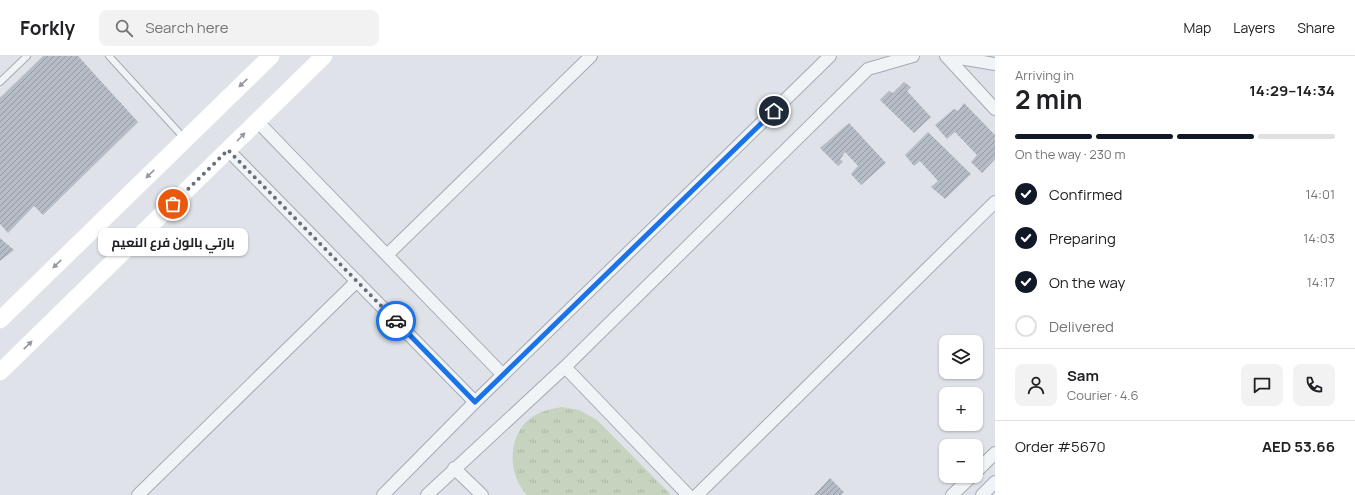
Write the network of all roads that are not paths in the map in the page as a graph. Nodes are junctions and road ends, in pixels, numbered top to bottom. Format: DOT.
graph roads {
  1 [pos="27,56"];
  2 [pos="109,56"];
  3 [pos="271,56"];
  4 [pos="324,56"];
  5 [pos="591,56"];
  6 [pos="830,56"];
  7 [pos="913,56"];
  8 [pos="947,56"];
  9 [pos="992,61"];
  10 [pos="0,82"];
  11 [pos="995,109"];
  12 [pos="257,121"];
  13 [pos="185,140"];
  14 [pos="228,150"];
  15 [pos="995,202"];
  16 [pos="387,255"];
  17 [pos="356,281"];
  18 [pos="0,320"];
  19 [pos="3,364"];
  20 [pos="565,367"];
  21 [pos="503,375"];
  22 [pos="475,402"];
  23 [pos="995,454"];
  24 [pos="983,465"];
  25 [pos="454,468"];
  26 [pos="995,482"];
  27 [pos="965,483"];
  28 [pos="138,495"];
  29 [pos="383,495"];
  30 [pos="427,495"];
  31 [pos="482,495"];
  32 [pos="688,495"];
  33 [pos="697,495"];
  34 [pos="952,495"];
  35 [pos="982,495"];
  1 -- 10 [label="lane"];
  2 -- 13 [label="lane"];
  3 -- 13 [label="main road, one-way"];
  4 -- 12 [label="main road"];
  5 -- 16 [label="street"];
  6 -- 21 [label="street"];
  7 -- 20 [label="street"];
  8 -- 9 [label="street"];
  8 -- 11 [label="street"];
  14 -- 12 [label="main road, one-way"];
  12 -- 16 [label="street"];
  13 -- 18 [label="main road, one-way"];
  14 -- 17 [label="street"];
  19 -- 14 [label="main road, one-way"];
  15 -- 33 [label="street"];
  16 -- 21 [label="street"];
  17 -- 22 [label="street"];
  17 -- 28 [label="street"];
  20 -- 25 [label="street"];
  20 -- 32 [label="street"];
  21 -- 22 [label="street"];
  22 -- 29 [label="street"];
  23 -- 24 [label="street"];
  25 -- 30 [label="street"];
  25 -- 31 [label="street"];
  26 -- 35 [label="street"];
  27 -- 34 [label="street"];
}
